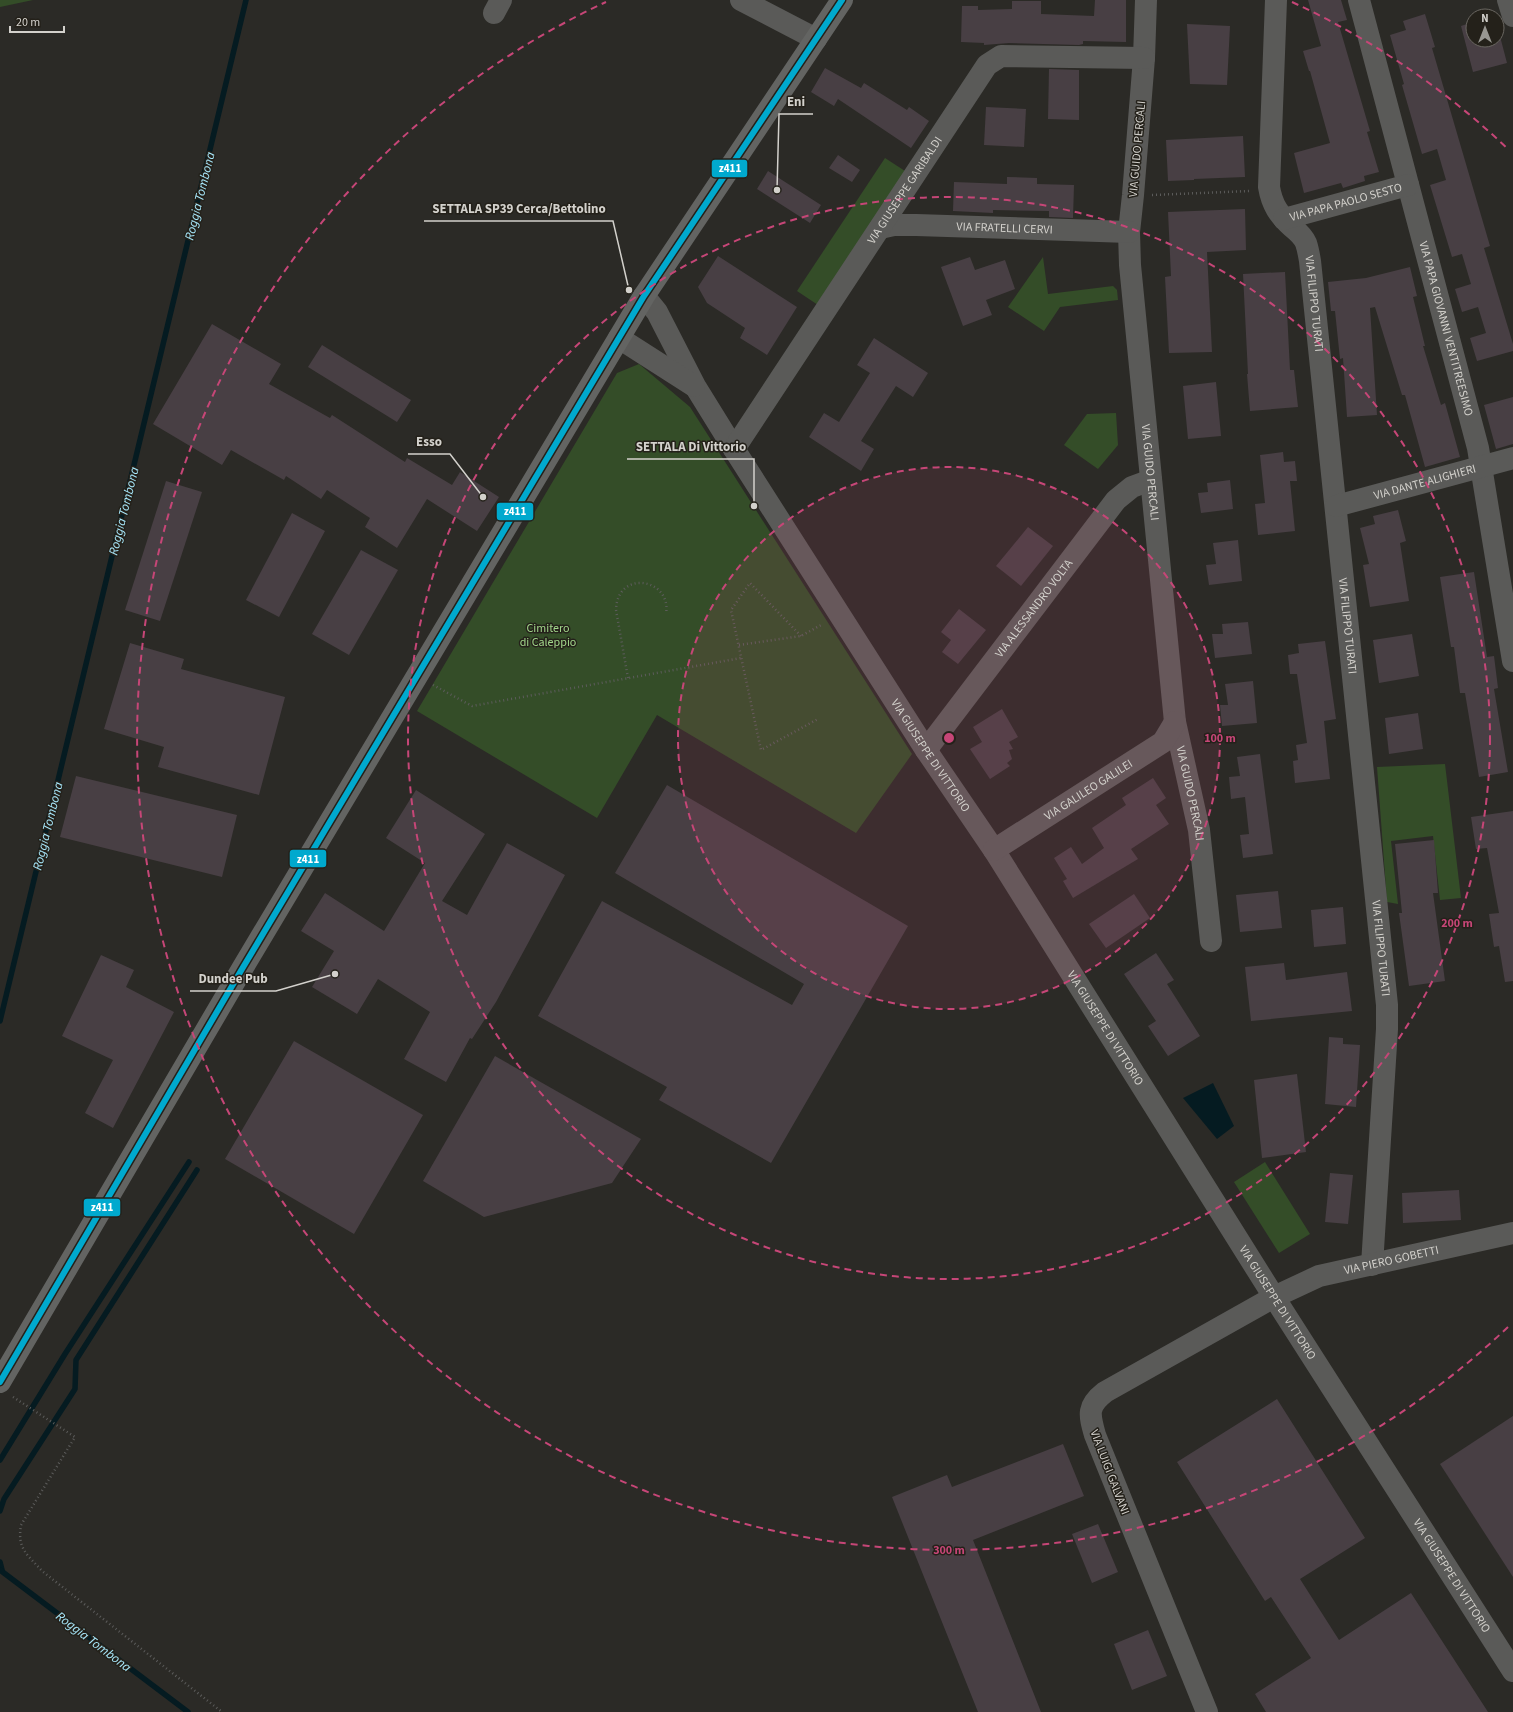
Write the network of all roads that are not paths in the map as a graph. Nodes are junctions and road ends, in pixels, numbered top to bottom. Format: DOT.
graph roads {
  1 [pos="741,0"];
  2 [pos="842,0"];
  3 [pos="1146,0"];
  4 [pos="1276,0"];
  5 [pos="1359,0"];
  6 [pos="1508,0"];
  7 [pos="1513,16"];
  8 [pos="816,39"];
  9 [pos="1144,58"];
  10 [pos="1408,185"];
  11 [pos="1284,219"];
  12 [pos="880,228"];
  13 [pos="1129,232"];
  14 [pos="644,296"];
  15 [pos="619,338"];
  16 [pos="695,386"];
  17 [pos="734,449"];
  18 [pos="1513,458"];
  19 [pos="1482,467"];
  20 [pos="1151,480"];
  21 [pos="1336,506"];
  22 [pos="1513,661"];
  23 [pos="1174,722"];
  24 [pos="926,750"];
  25 [pos="994,850"];
  26 [pos="1211,941"];
  27 [pos="1513,1233"];
  28 [pos="1372,1265"];
  29 [pos="1274,1298"];
  30 [pos="0,1382"];
  31 [pos="1513,1671"];
  32 [pos="1207,1712"];
  1 -- 8 [label="street"];
  2 -- 8 [label="main road"];
  3 -- 9 [label="street, VIA GUIDO PERCALI"];
  4 -- 11 [label="street, VIA FILIPPO TURATI"];
  5 -- 10 [label="street, VIA PAPA GIOVANNI VENTITREESIMO"];
  6 -- 7 [label="street"];
  8 -- 14 [label="main road"];
  9 -- 12 [label="street, VIA GIUSEPPE GARIBALDI"];
  9 -- 13 [label="street, VIA GUIDO PERCALI"];
  10 -- 11 [label="street, VIA PAPA PAOLO SESTO"];
  10 -- 19 [label="street, VIA PAPA GIOVANNI VENTITREESIMO"];
  11 -- 21 [label="street, VIA FILIPPO TURATI"];
  12 -- 13 [label="street, VIA FRATELLI CERVI"];
  12 -- 17 [label="street, VIA GIUSEPPE GARIBALDI"];
  13 -- 20 [label="street, VIA GUIDO PERCALI"];
  14 -- 15 [label="main road"];
  14 -- 16 [label="street, VIA GIUSEPPE DI VITTORIO"];
  15 -- 16 [label="street, VIA GIUSEPPE DI VITTORIO"];
  15 -- 30 [label="main road"];
  16 -- 17 [label="street, VIA GIUSEPPE DI VITTORIO"];
  17 -- 24 [label="street, VIA GIUSEPPE DI VITTORIO"];
  18 -- 19 [label="street, VIA DANTE ALIGHIERI"];
  19 -- 21 [label="street, VIA DANTE ALIGHIERI"];
  19 -- 22 [label="street, VIA PAPA GIOVANNI VENTITREESIMO"];
  20 -- 23 [label="street, VIA GUIDO PERCALI"];
  20 -- 24 [label="street, VIA ALESSANDRO VOLTA"];
  21 -- 28 [label="street, VIA FILIPPO TURATI"];
  23 -- 25 [label="street, VIA GALILEO GALILEI"];
  23 -- 26 [label="street, VIA GUIDO PERCALI"];
  24 -- 25 [label="street, VIA GIUSEPPE DI VITTORIO"];
  25 -- 29 [label="street, VIA GIUSEPPE DI VITTORIO"];
  27 -- 28 [label="street, VIA PIERO GOBETTI"];
  28 -- 29 [label="street, VIA PIERO GOBETTI"];
  29 -- 31 [label="street, VIA GIUSEPPE DI VITTORIO"];
  29 -- 32 [label="street, VIA LUIGI GALVANI"];
}
